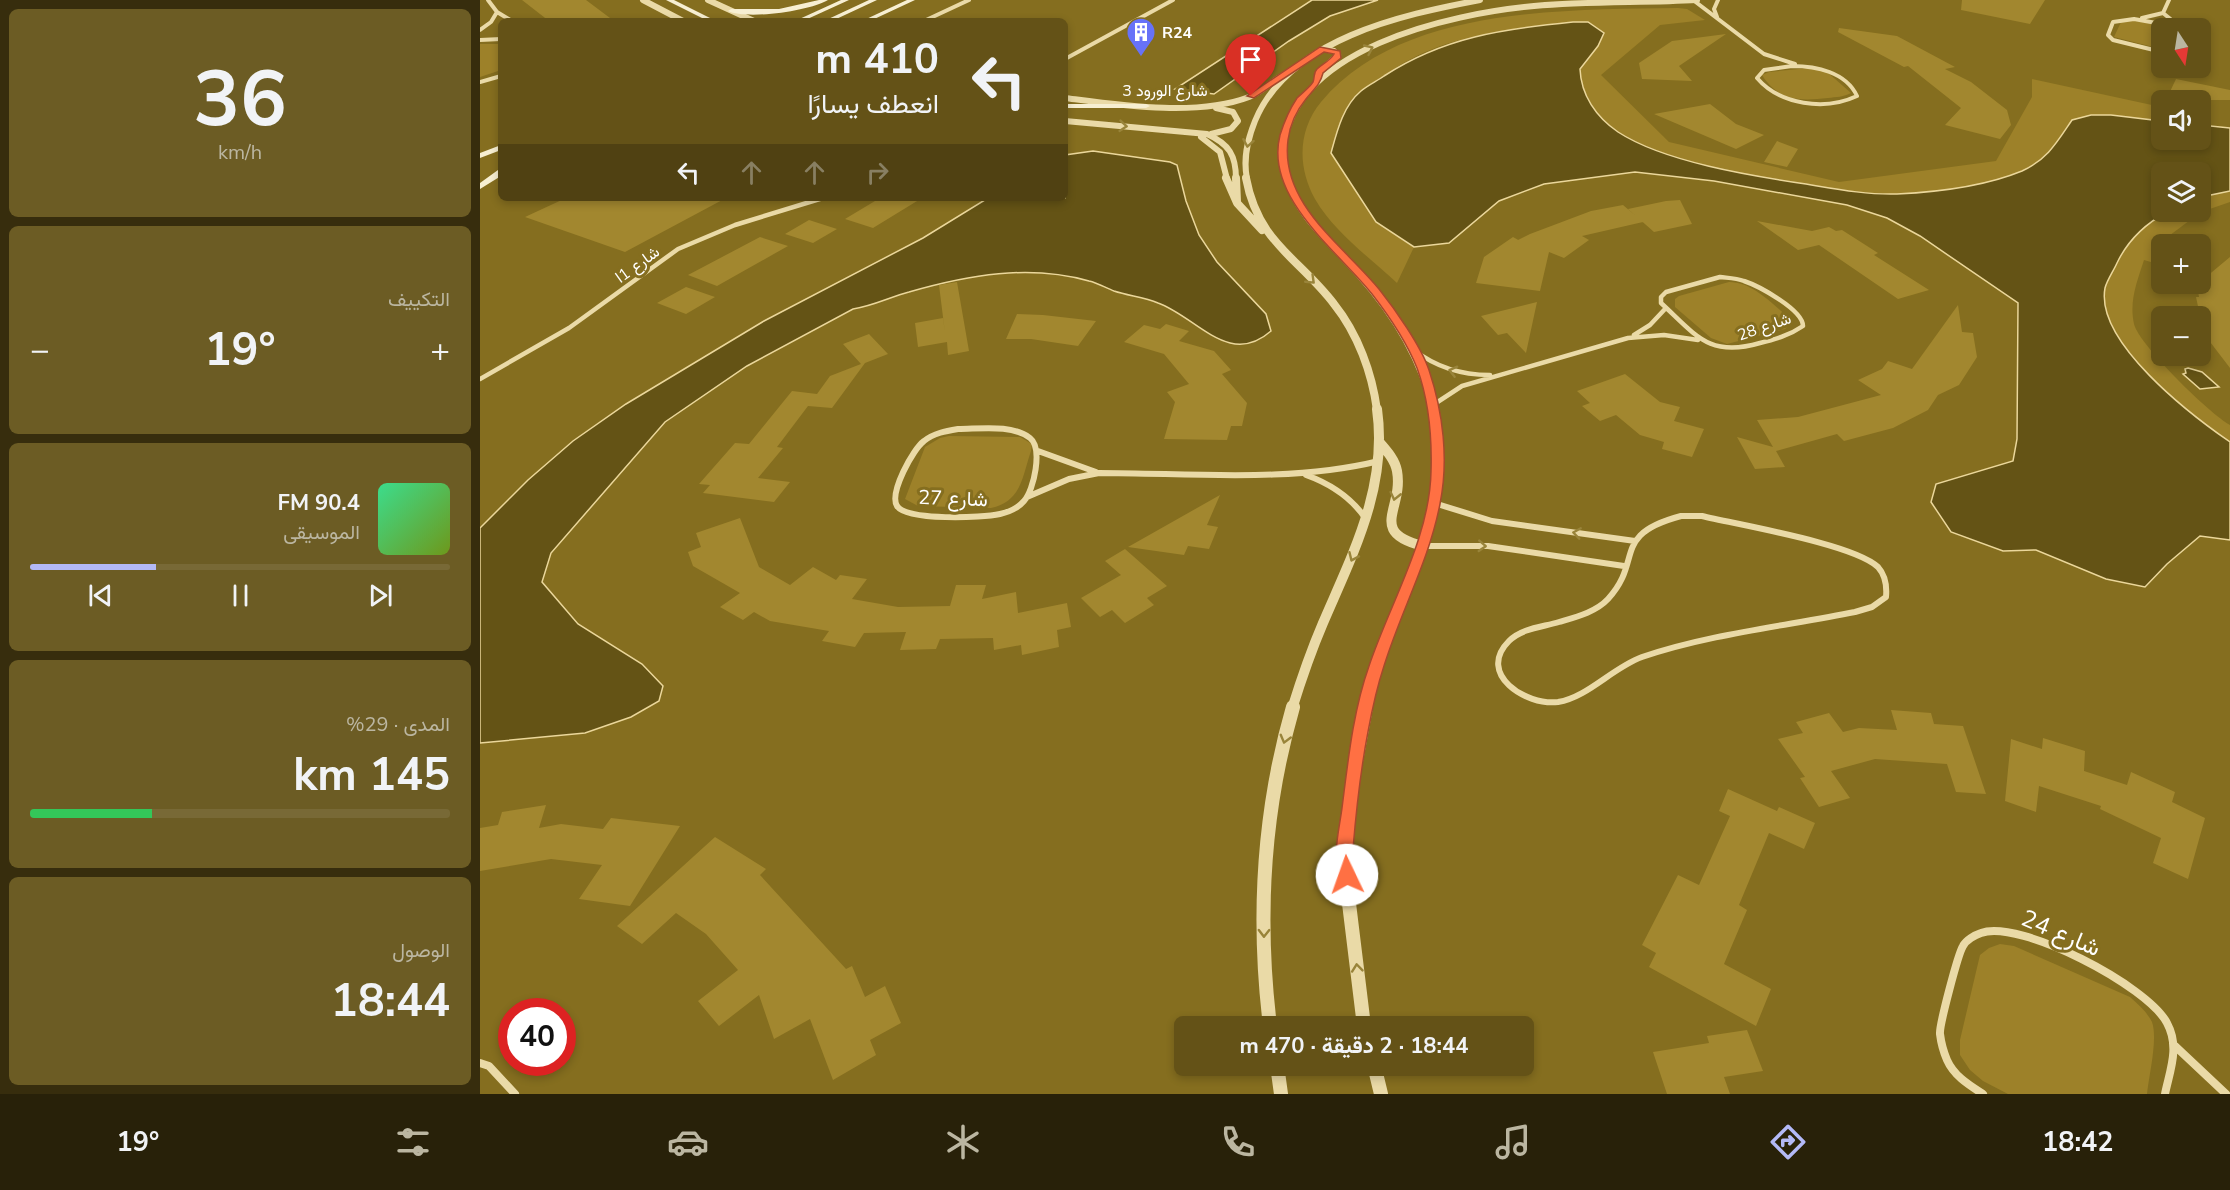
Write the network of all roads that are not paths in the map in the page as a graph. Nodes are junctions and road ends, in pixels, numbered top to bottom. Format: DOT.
graph roads {
  1 [pos="488,0"];
  2 [pos="643,0"];
  3 [pos="669,0"];
  4 [pos="708,0"];
  5 [pos="825,0"];
  6 [pos="846,0"];
  7 [pos="874,0"];
  8 [pos="912,0"];
  9 [pos="969,0"];
  10 [pos="1173,0"];
  11 [pos="1480,0"];
  12 [pos="1694,0"];
  13 [pos="1719,0"];
  14 [pos="2169,0"];
  15 [pos="731,11"];
  16 [pos="497,12"];
  17 [pos="2163,13"];
  18 [pos="882,14"];
  19 [pos="507,18"];
  20 [pos="677,18"];
  21 [pos="707,18"];
  22 [pos="747,18"];
  23 [pos="805,18"];
  24 [pos="834,18"];
  25 [pos="872,18"];
  26 [pos="876,18"];
  27 [pos="930,18"];
  28 [pos="1718,18"];
  29 [pos="2170,18"];
  30 [pos="2134,19"];
  31 [pos="2151,22"];
  32 [pos="480,30"];
  33 [pos="498,39"];
  34 [pos="480,40"];
  35 [pos="1323,49"];
  36 [pos="2151,50"];
  37 [pos="1764,54"];
  38 [pos="1068,57"];
  39 [pos="1801,65"];
  40 [pos="1294,70"];
  41 [pos="1764,70"];
  42 [pos="498,77"];
  43 [pos="1317,82"];
  44 [pos="480,83"];
  45 [pos="1068,98"];
  46 [pos="1068,106"];
  47 [pos="1146,106"];
  48 [pos="1068,121"];
  49 [pos="1192,133"];
  50 [pos="1207,134"];
  51 [pos="498,148"];
  52 [pos="480,156"];
  53 [pos="498,174"];
  54 [pos="498,184"];
  55 [pos="480,187"];
  56 [pos="480,192"];
  57 [pos="813,201"];
  58 [pos="1236,202"];
  59 [pos="1271,238"];
  60 [pos="1665,309"];
  61 [pos="1628,338"];
  62 [pos="1701,340"];
  63 [pos="1414,351"];
  64 [pos="1497,375"];
  65 [pos="480,379"];
  66 [pos="1434,405"];
  67 [pos="1380,443"];
  68 [pos="1038,451"];
  69 [pos="1380,461"];
  70 [pos="1099,473"];
  71 [pos="1302,474"];
  72 [pos="1027,497"];
  73 [pos="1434,503"];
  74 [pos="1367,520"];
  75 [pos="1635,541"];
  76 [pos="1423,546"];
  77 [pos="1624,566"];
  78 [pos="1269,1016"];
  79 [pos="1363,1016"];
  80 [pos="2175,1046"];
  81 [pos="480,1063"];
  82 [pos="1279,1076"];
  83 [pos="1377,1076"];
  84 [pos="514,1094"];
  85 [pos="1281,1094"];
  86 [pos="1381,1094"];
  87 [pos="1983,1094"];
  88 [pos="2165,1094"];
  89 [pos="2226,1094"];
  1 -- 16 [label="street"];
  2 -- 20 [label="street"];
  3 -- 21 [label="main road"];
  4 -- 15 [label="street"];
  5 -- 15 [label="main road"];
  6 -- 23 [label="main road"];
  7 -- 24 [label="main road"];
  8 -- 18 [label="main road"];
  9 -- 27 [label="street"];
  10 -- 38 [label="street"];
  11 -- 35 [label="street"];
  12 -- 28 [label="street"];
  43 -- 12 [label="street, one-way"];
  13 -- 28 [label="street"];
  14 -- 17 [label="street"];
  15 -- 22 [label="street"];
  16 -- 19 [label="street"];
  16 -- 32 [label="street"];
  17 -- 29 [label="street"];
  17 -- 30 [label="street"];
  18 -- 25 [label="main road"];
  18 -- 26 [label="main road"];
  28 -- 37 [label="street"];
  30 -- 31 [label="street"];
  30 -- 36 [label="street"];
  33 -- 34 [label="street"];
  35 -- 40 [label="street"];
  35 -- 43 [label="street"];
  37 -- 39 [label="street"];
  37 -- 41 [label="street"];
  39 -- 41 [label="street"];
  39 -- 41 [label="street"];
  40 -- 47 [label="street, شارع الورود 3"];
  40 -- 59 [label="street, one-way"];
  42 -- 44 [label="street"];
  43 -- 63 [label="street"];
  45 -- 47 [label="street, شارع الورود 3"];
  46 -- 47 [label="main road"];
  47 -- 50 [label="street"];
  48 -- 49 [label="street, شارع الورود 3, one-way"];
  49 -- 50 [label="street, شارع الورود 3"];
  49 -- 58 [label="street, شارع الورود 3"];
  50 -- 58 [label="street, شارع الورود 3"];
  51 -- 52 [label="main road"];
  53 -- 55 [label="main road"];
  54 -- 56 [label="main road"];
  57 -- 65 [label="street, I1 شارع"];
  58 -- 59 [label="street, شارع الورود 3"];
  59 -- 67 [label="street, one-way"];
  60 -- 61 [label="street, شارع 28"];
  60 -- 62 [label="street, شارع 28"];
  60 -- 62 [label="street, شارع 28"];
  61 -- 62 [label="street, شارع 28"];
  61 -- 64 [label="street, شارع 28"];
  64 -- 63 [label="street, شارع 28, one-way"];
  63 -- 66 [label="street"];
  64 -- 66 [label="street, شارع 28"];
  66 -- 73 [label="street"];
  67 -- 69 [label="street"];
  67 -- 76 [label="street, one-way"];
  68 -- 70 [label="street, شارع 27"];
  68 -- 72 [label="street"];
  68 -- 72 [label="street, شارع 27"];
  69 -- 71 [label="street, شارع 27"];
  69 -- 74 [label="street"];
  70 -- 71 [label="street, شارع 27"];
  70 -- 72 [label="street, شارع 27"];
  71 -- 74 [label="street, شارع 27"];
  75 -- 73 [label="street, one-way"];
  73 -- 76 [label="street"];
  74 -- 78 [label="street, one-way"];
  75 -- 77 [label="street"];
  75 -- 77 [label="street"];
  76 -- 77 [label="street, one-way"];
  79 -- 76 [label="street, one-way"];
  80 -- 87 [label="street, شارع 24"];
  80 -- 88 [label="street"];
  80 -- 89 [label="street, شارع 24"];
  81 -- 84 [label="street"];
  82 -- 85 [label="street"];
  83 -- 86 [label="street"];
}
